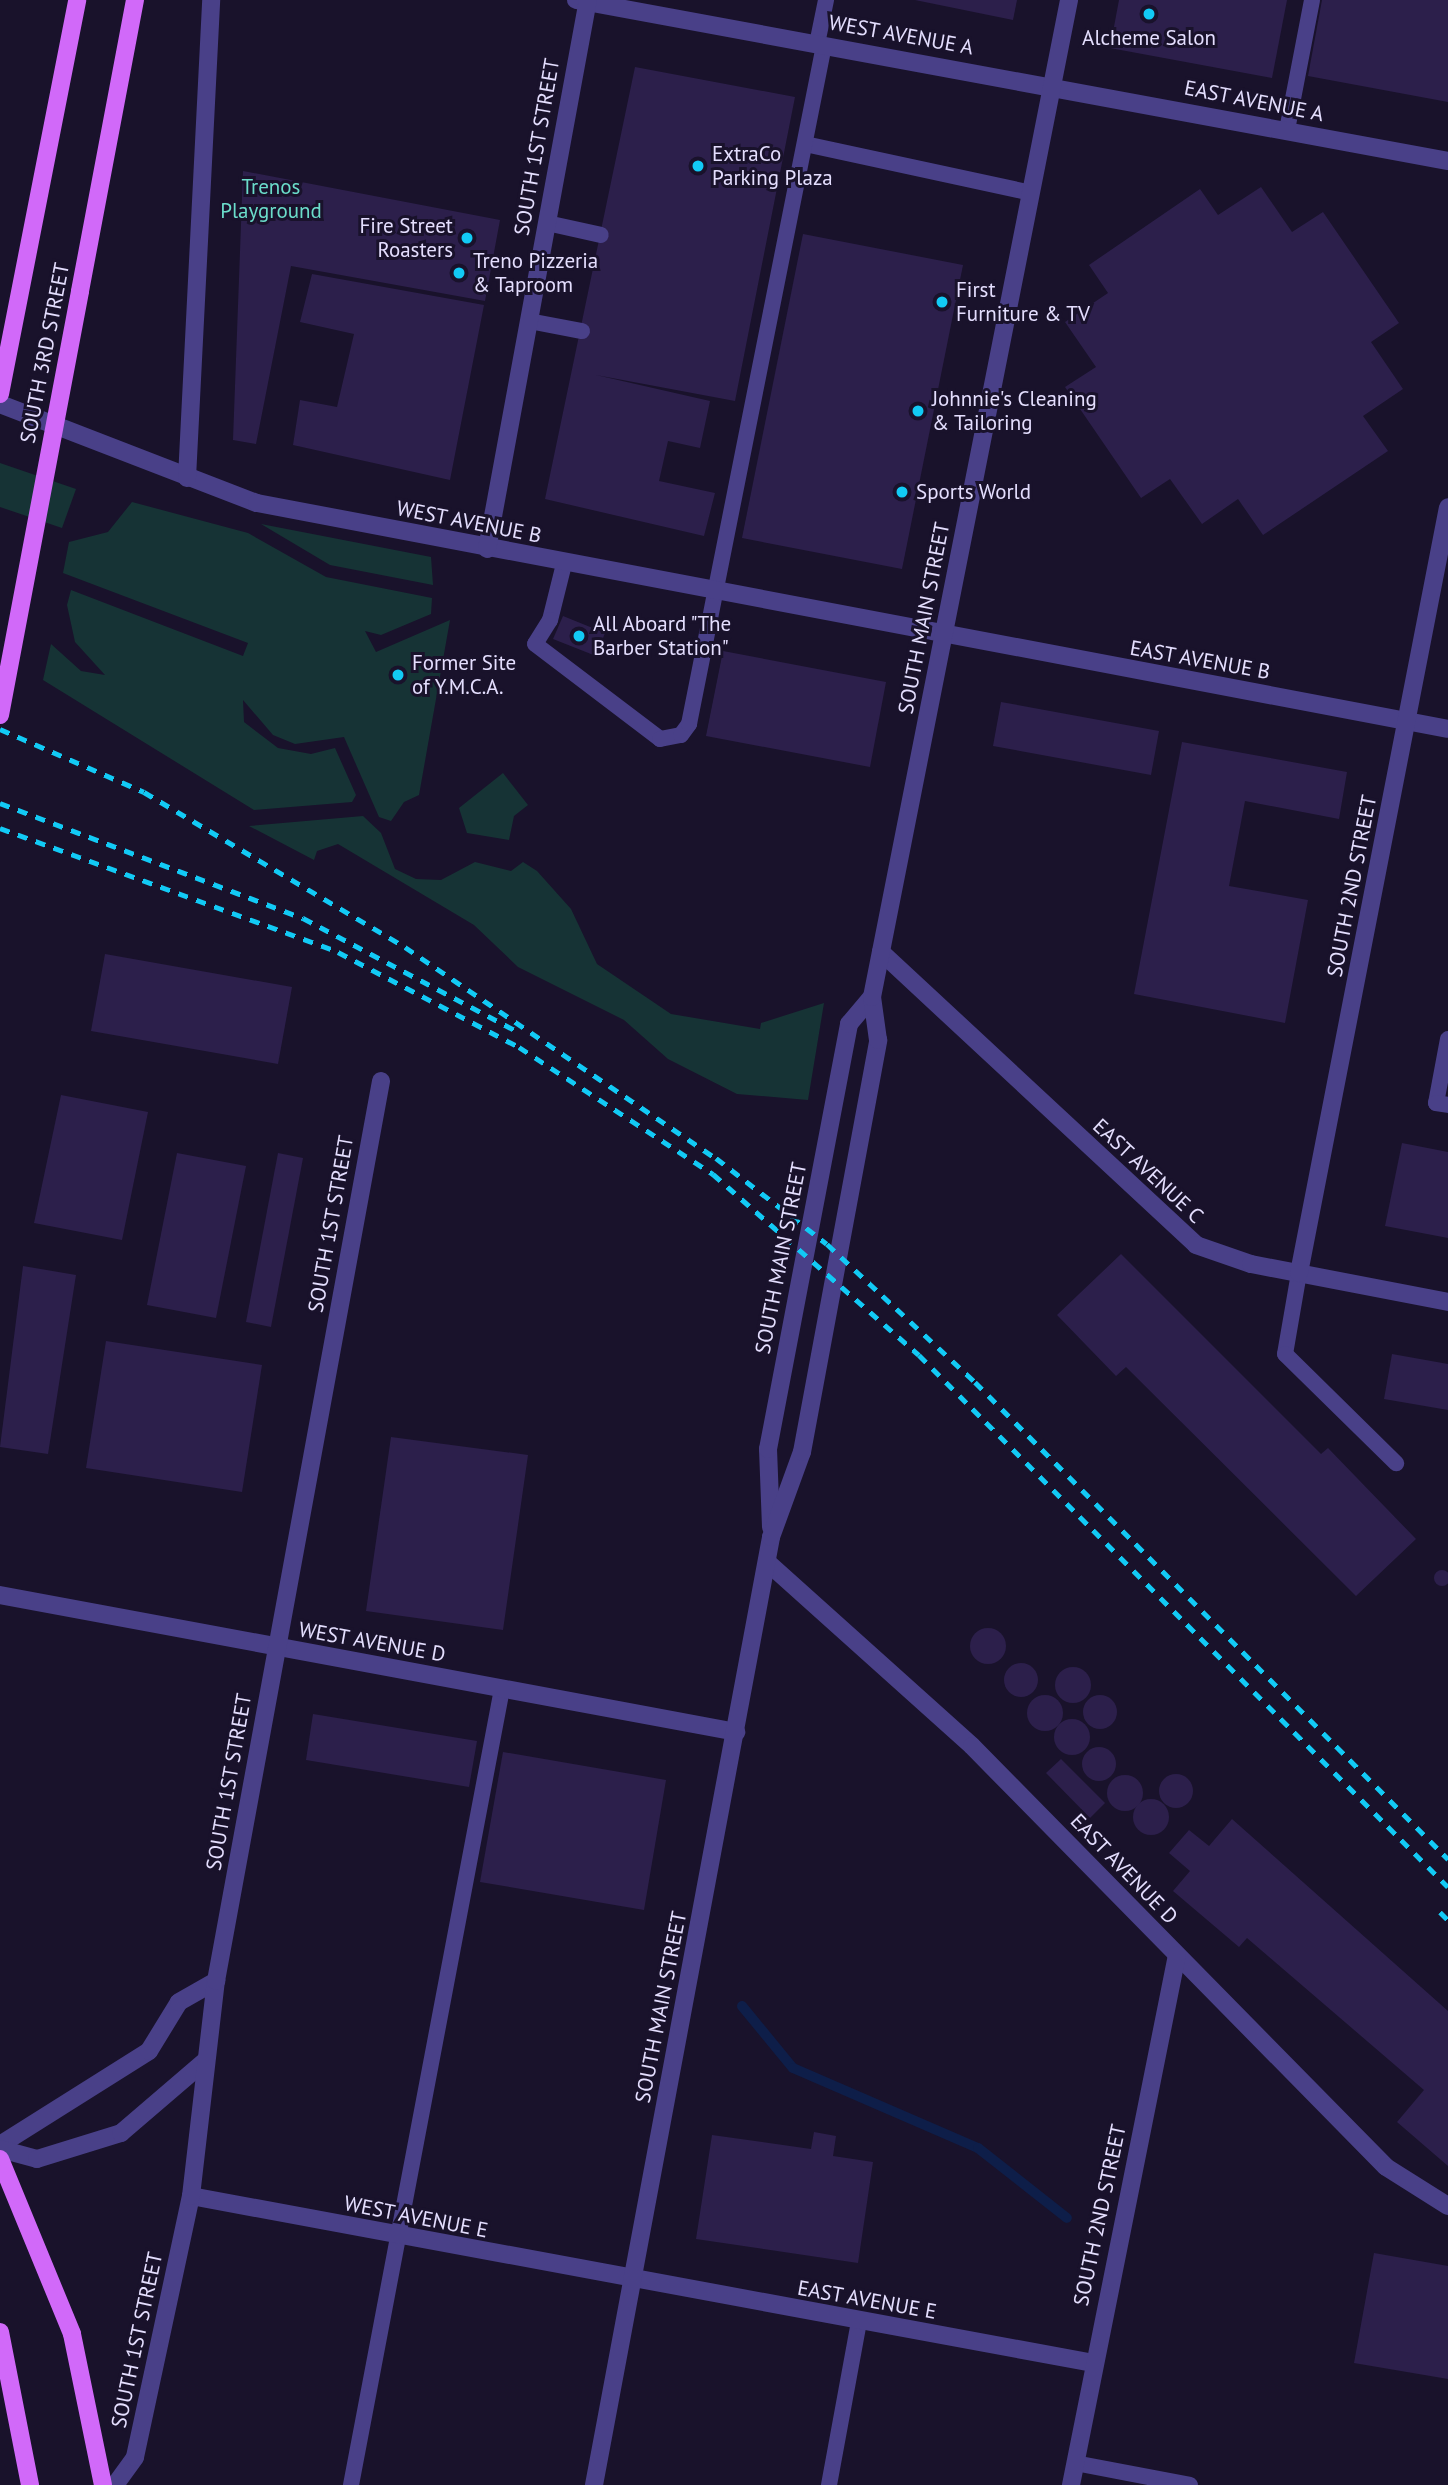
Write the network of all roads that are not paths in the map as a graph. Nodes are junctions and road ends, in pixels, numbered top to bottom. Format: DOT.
graph roads {
  1 [pos="77,0"];
  2 [pos="135,0"];
  3 [pos="211,0"];
  4 [pos="825,0"];
  5 [pos="1069,0"];
  6 [pos="1312,0"];
  7 [pos="584,1"];
  8 [pos="820,44"];
  9 [pos="1052,85"];
  10 [pos="1286,130"];
  11 [pos="805,144"];
  12 [pos="1448,161"];
  13 [pos="1031,193"];
  14 [pos="547,223"];
  15 [pos="601,235"];
  16 [pos="528,321"];
  17 [pos="582,331"];
  18 [pos="0,394"];
  19 [pos="0,404"];
  20 [pos="187,478"];
  21 [pos="1448,507"];
  22 [pos="486,549"];
  23 [pos="564,564"];
  24 [pos="714,592"];
  25 [pos="944,635"];
  26 [pos="0,715"];
  27 [pos="1408,721"];
  28 [pos="1448,729"];
  29 [pos="881,952"];
  30 [pos="872,997"];
  31 [pos="1448,1039"];
  32 [pos="381,1081"];
  33 [pos="1448,1105"];
  34 [pos="1299,1273"];
  35 [pos="1448,1302"];
  36 [pos="1396,1464"];
  37 [pos="771,1538"];
  38 [pos="766,1562"];
  39 [pos="0,1595"];
  40 [pos="276,1648"];
  41 [pos="502,1689"];
  42 [pos="736,1732"];
  43 [pos="1177,1955"];
  44 [pos="216,1981"];
  45 [pos="205,2061"];
  46 [pos="0,2147"];
  47 [pos="0,2159"];
  48 [pos="191,2196"];
  49 [pos="1448,2206"];
  50 [pos="398,2237"];
  51 [pos="633,2283"];
  52 [pos="859,2322"];
  53 [pos="0,2332"];
  54 [pos="1093,2363"];
  55 [pos="1075,2463"];
  56 [pos="30,2485"];
  57 [pos="103,2485"];
  58 [pos="115,2485"];
  59 [pos="351,2485"];
  60 [pos="594,2485"];
  61 [pos="829,2485"];
  62 [pos="1071,2485"];
  63 [pos="1190,2485"];
  1 -- 18 [label="main road, SOUTH 3RD STREET"];
  2 -- 26 [label="main road, SOUTH 3RD STREET, bridge"];
  3 -- 20 [label="street"];
  4 -- 8 [label="lane"];
  5 -- 9 [label="street, SOUTH MAIN STREET"];
  6 -- 10 [label="lane"];
  7 -- 8 [label="street, WEST AVENUE A"];
  7 -- 14 [label="street, SOUTH 1ST STREET"];
  8 -- 9 [label="street, WEST AVENUE A"];
  8 -- 11 [label="lane"];
  9 -- 10 [label="street, EAST AVENUE A"];
  9 -- 13 [label="street, SOUTH MAIN STREET"];
  10 -- 12 [label="street, EAST AVENUE A"];
  11 -- 13 [label="lane"];
  11 -- 24 [label="lane"];
  13 -- 25 [label="street, SOUTH MAIN STREET"];
  14 -- 15 [label="lane"];
  14 -- 16 [label="street, SOUTH 1ST STREET"];
  16 -- 17 [label="lane"];
  16 -- 22 [label="street, SOUTH 1ST STREET"];
  19 -- 20 [label="street, WEST AVENUE B"];
  20 -- 22 [label="street, WEST AVENUE B"];
  21 -- 27 [label="street, SOUTH 2ND STREET"];
  22 -- 23 [label="street, WEST AVENUE B"];
  23 -- 24 [label="street, WEST AVENUE B"];
  23 -- 24 [label="lane"];
  24 -- 25 [label="street, WEST AVENUE B"];
  25 -- 27 [label="street, EAST AVENUE B"];
  25 -- 29 [label="street, SOUTH MAIN STREET"];
  27 -- 28 [label="street, EAST AVENUE B"];
  27 -- 34 [label="street, SOUTH 2ND STREET"];
  29 -- 30 [label="street, SOUTH MAIN STREET"];
  29 -- 34 [label="street, EAST AVENUE C"];
  30 -- 37 [label="street, SOUTH MAIN STREET"];
  30 -- 37 [label="street, SOUTH MAIN STREET"];
  31 -- 33 [label="lane"];
  32 -- 40 [label="street, SOUTH 1ST STREET"];
  34 -- 35 [label="street, EAST AVENUE C"];
  34 -- 36 [label="lane"];
  37 -- 38 [label="street, SOUTH MAIN STREET"];
  38 -- 42 [label="street, SOUTH MAIN STREET"];
  38 -- 43 [label="street, EAST AVENUE D"];
  39 -- 40 [label="street, WEST AVENUE D"];
  40 -- 41 [label="street, WEST AVENUE D"];
  40 -- 44 [label="street, SOUTH 1ST STREET"];
  41 -- 42 [label="street, WEST AVENUE D"];
  41 -- 50 [label="lane"];
  42 -- 51 [label="street, SOUTH MAIN STREET"];
  43 -- 49 [label="street, EAST AVENUE D"];
  43 -- 54 [label="street, SOUTH 2ND STREET"];
  44 -- 45 [label="street, SOUTH 1ST STREET"];
  44 -- 46 [label="street"];
  45 -- 46 [label="street"];
  45 -- 48 [label="street, SOUTH 1ST STREET"];
  47 -- 57 [label="main road, SOUTH 1ST STREET"];
  48 -- 50 [label="street, WEST AVENUE E"];
  48 -- 58 [label="street, SOUTH 1ST STREET"];
  50 -- 51 [label="street, WEST AVENUE E"];
  50 -- 59 [label="lane"];
  51 -- 52 [label="street, EAST AVENUE E"];
  51 -- 60 [label="street, SOUTH MAIN STREET"];
  52 -- 54 [label="street, EAST AVENUE E"];
  52 -- 61 [label="lane"];
  53 -- 56 [label="main road"];
  54 -- 55 [label="street, SOUTH 2ND STREET"];
  55 -- 62 [label="street, SOUTH 2ND STREET"];
  55 -- 63 [label="lane"];
}
